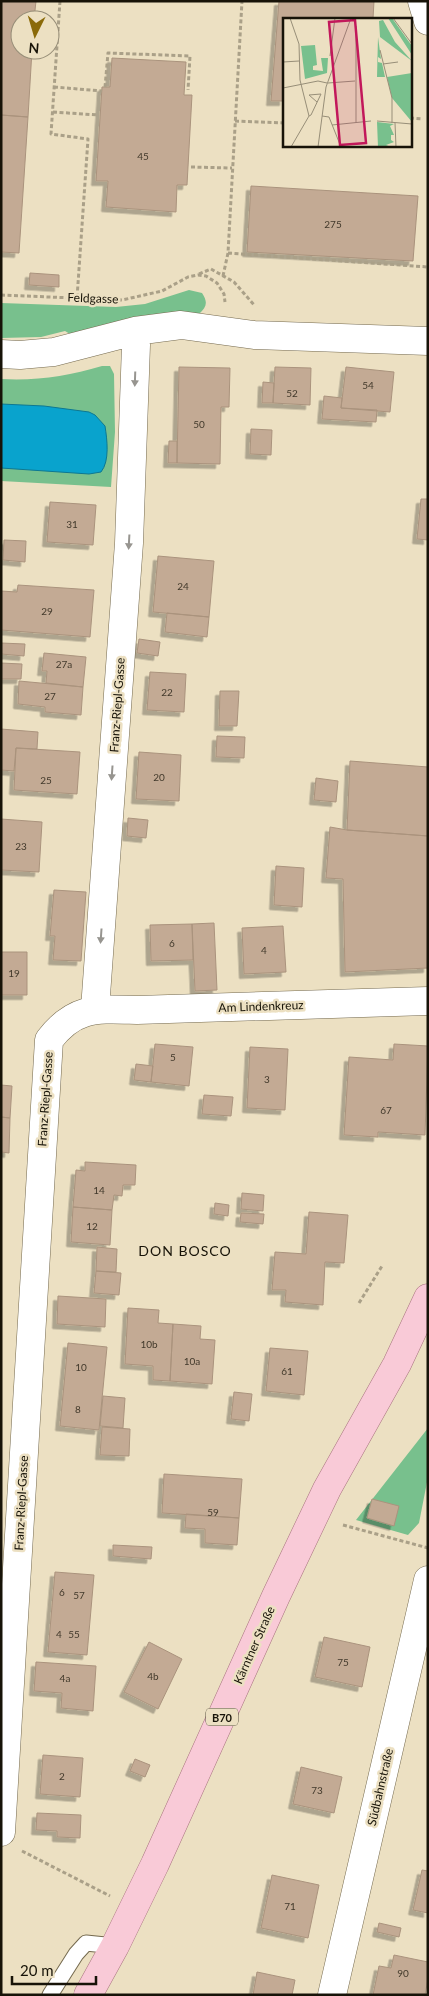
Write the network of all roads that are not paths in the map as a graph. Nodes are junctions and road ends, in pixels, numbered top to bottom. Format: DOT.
graph roads {
  1 [pos="422,1"];
  2 [pos="428,21"];
  3 [pos="135,330"];
  4 [pos="428,342"];
  5 [pos="1,354"];
  6 [pos="428,1001"];
  7 [pos="95,1009"];
  8 [pos="428,1298"];
  9 [pos="428,1580"];
  10 [pos="10,1841"];
  11 [pos="116,1946"];
  12 [pos="50,1995"];
  13 [pos="88,1995"];
  14 [pos="332,1995"];
  1 -- 2 [label="street"];
  3 -- 4 [label="street"];
  3 -- 5 [label="street"];
  3 -- 7 [label="street, Franz-Riepl-Gasse, one-way"];
  6 -- 7 [label="street, Am Lindenkreuz"];
  7 -- 10 [label="street, Franz-Riepl-Gasse"];
  8 -- 11 [label="main road, Kärntner Straße / B70"];
  9 -- 14 [label="street, Südbahnstraße"];
  11 -- 12 [label="lane"];
  11 -- 13 [label="main road, Kärntner Straße / B70"];
}
